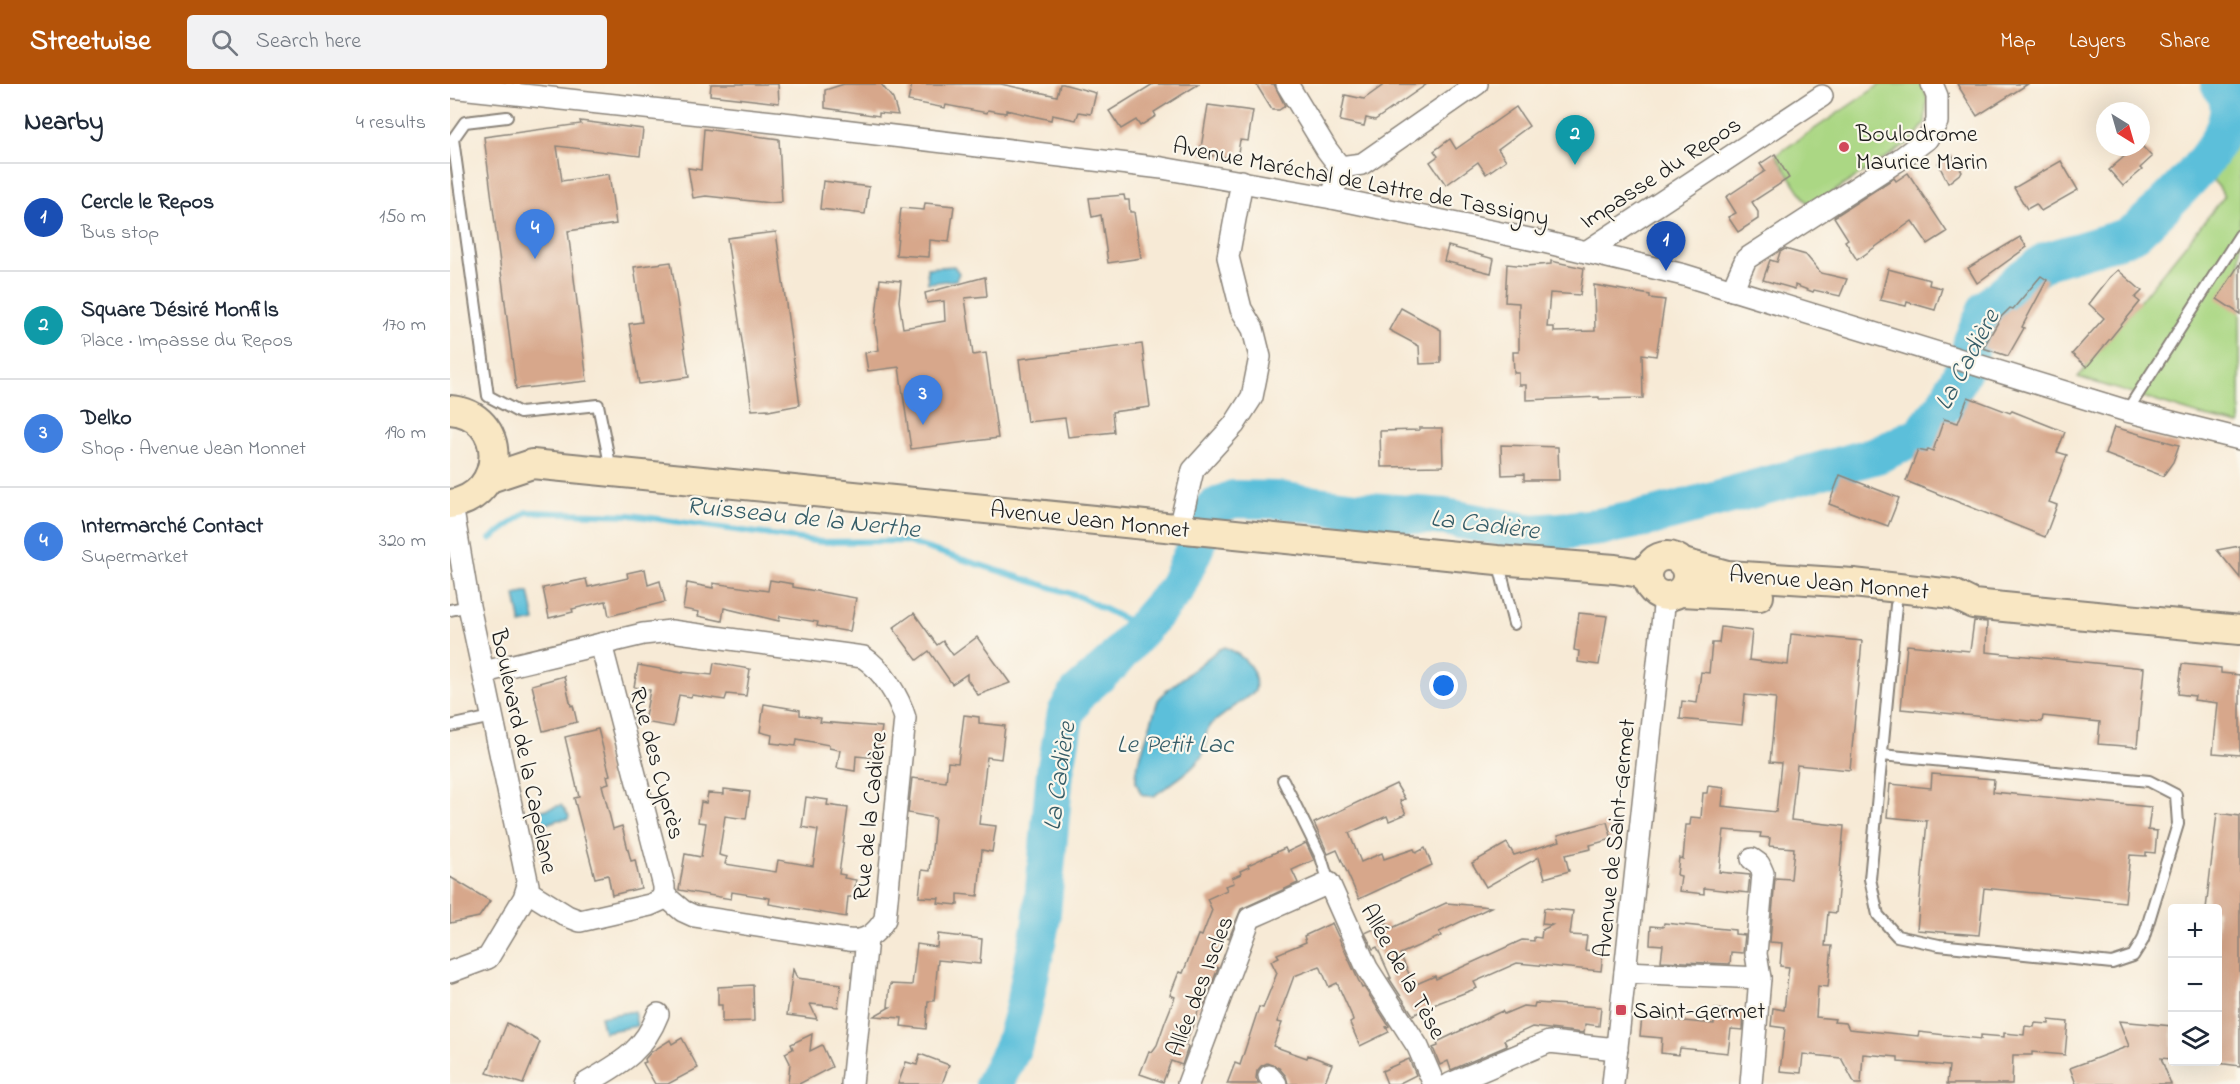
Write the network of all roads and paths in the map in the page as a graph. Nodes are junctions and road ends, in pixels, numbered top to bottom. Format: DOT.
graph roads {
  1 [pos="1287,84"];
  2 [pos="1477,84"];
  3 [pos="1932,84"];
  4 [pos="450,87"];
  5 [pos="1822,96"];
  6 [pos="507,117"];
  7 [pos="1340,166"];
  8 [pos="1242,181"];
  9 [pos="1332,198"];
  10 [pos="2240,235"];
  11 [pos="1586,252"];
  12 [pos="1732,290"];
  13 [pos="450,410"];
  14 [pos="2127,411"];
  15 [pos="488,433"];
  16 [pos="2240,439"];
  17 [pos="532,464"];
  18 [pos="612,472"];
  19 [pos="490,478"];
  20 [pos="451,504"];
  21 [pos="1196,530"];
  22 [pos="1497,560"];
  23 [pos="1683,563"];
  24 [pos="1647,574"];
  25 [pos="1673,594"];
  26 [pos="1973,604"];
  27 [pos="1896,605"];
  28 [pos="460,608"];
  29 [pos="1514,624"];
  30 [pos="2240,630"];
  31 [pos="601,644"];
  32 [pos="484,672"];
  33 [pos="492,717"];
  34 [pos="450,726"];
  35 [pos="1882,755"];
  36 [pos="1283,780"];
  37 [pos="1752,859"];
  38 [pos="1329,883"];
  39 [pos="527,891"];
  40 [pos="664,895"];
  41 [pos="867,939"];
  42 [pos="450,972"];
  43 [pos="1625,972"];
  44 [pos="1760,978"];
  45 [pos="658,1014"];
  46 [pos="1617,1049"];
  47 [pos="585,1084"];
  48 [pos="852,1084"];
  49 [pos="1188,1084"];
  50 [pos="1434,1084"];
  51 [pos="1450,1084"];
  52 [pos="1613,1084"];
  53 [pos="1751,1084"];
  1 -- 7 [label="street"];
  2 -- 7 [label="street"];
  3 -- 12 [label="street"];
  4 -- 8 [label="street, Avenue Maréchal de Lattre de Tassigny"];
  5 -- 11 [label="street, Impasse du Repos"];
  6 -- 18 [label="lane"];
  7 -- 9 [label="street"];
  8 -- 9 [label="street, Avenue Maréchal de Lattre de Tassigny"];
  8 -- 21 [label="street"];
  9 -- 11 [label="street, Avenue Maréchal de Lattre de Tassigny"];
  10 -- 14 [label="lane"];
  11 -- 12 [label="street, Avenue Maréchal de Lattre de Tassigny"];
  12 -- 14 [label="street, Avenue Maréchal de Lattre de Tassigny"];
  13 -- 15 [label="street, Avenue Jean Monnet"];
  14 -- 16 [label="street, Avenue Maréchal de Lattre de Tassigny"];
  15 -- 17 [label="street, Avenue Jean Monnet"];
  15 -- 19 [label="street"];
  17 -- 18 [label="street, Avenue Jean Monnet"];
  17 -- 19 [label="street, Avenue Jean Monnet"];
  18 -- 21 [label="street, Avenue Jean Monnet"];
  19 -- 20 [label="street"];
  20 -- 28 [label="street, Boulevard de la Capelane"];
  21 -- 22 [label="street, Avenue Jean Monnet"];
  22 -- 24 [label="street, Avenue Jean Monnet"];
  22 -- 29 [label="lane"];
  23 -- 24 [label="street"];
  23 -- 25 [label="street"];
  23 -- 26 [label="street, Avenue Jean Monnet"];
  24 -- 25 [label="street"];
  25 -- 27 [label="street, Avenue Jean Monnet"];
  25 -- 43 [label="street, Avenue de Saint-Germet"];
  26 -- 27 [label="street, Avenue Jean Monnet"];
  26 -- 30 [label="street, Avenue Jean Monnet"];
  27 -- 35 [label="lane"];
  28 -- 32 [label="street, Boulevard de la Capelane"];
  31 -- 32 [label="street, Rue de la Cadière"];
  31 -- 40 [label="street, Rue des Cyprès"];
  31 -- 41 [label="street, Rue de la Cadière"];
  32 -- 33 [label="street, Boulevard de la Capelane"];
  33 -- 34 [label="lane"];
  33 -- 39 [label="street, Boulevard de la Capelane"];
  35 -- 35 [label="lane"];
  36 -- 38 [label="lane"];
  37 -- 44 [label="street"];
  38 -- 49 [label="street, Allée des Iscles"];
  38 -- 50 [label="street, Allée de la Tèse"];
  39 -- 40 [label="street"];
  39 -- 42 [label="street, Boulevard de la Capelane"];
  40 -- 41 [label="street"];
  41 -- 48 [label="street"];
  43 -- 44 [label="street"];
  43 -- 46 [label="street, Avenue de Saint-Germet"];
  44 -- 53 [label="street"];
  45 -- 47 [label="street"];
  46 -- 51 [label="street"];
  46 -- 52 [label="street, Avenue de Saint-Germet"];
}
